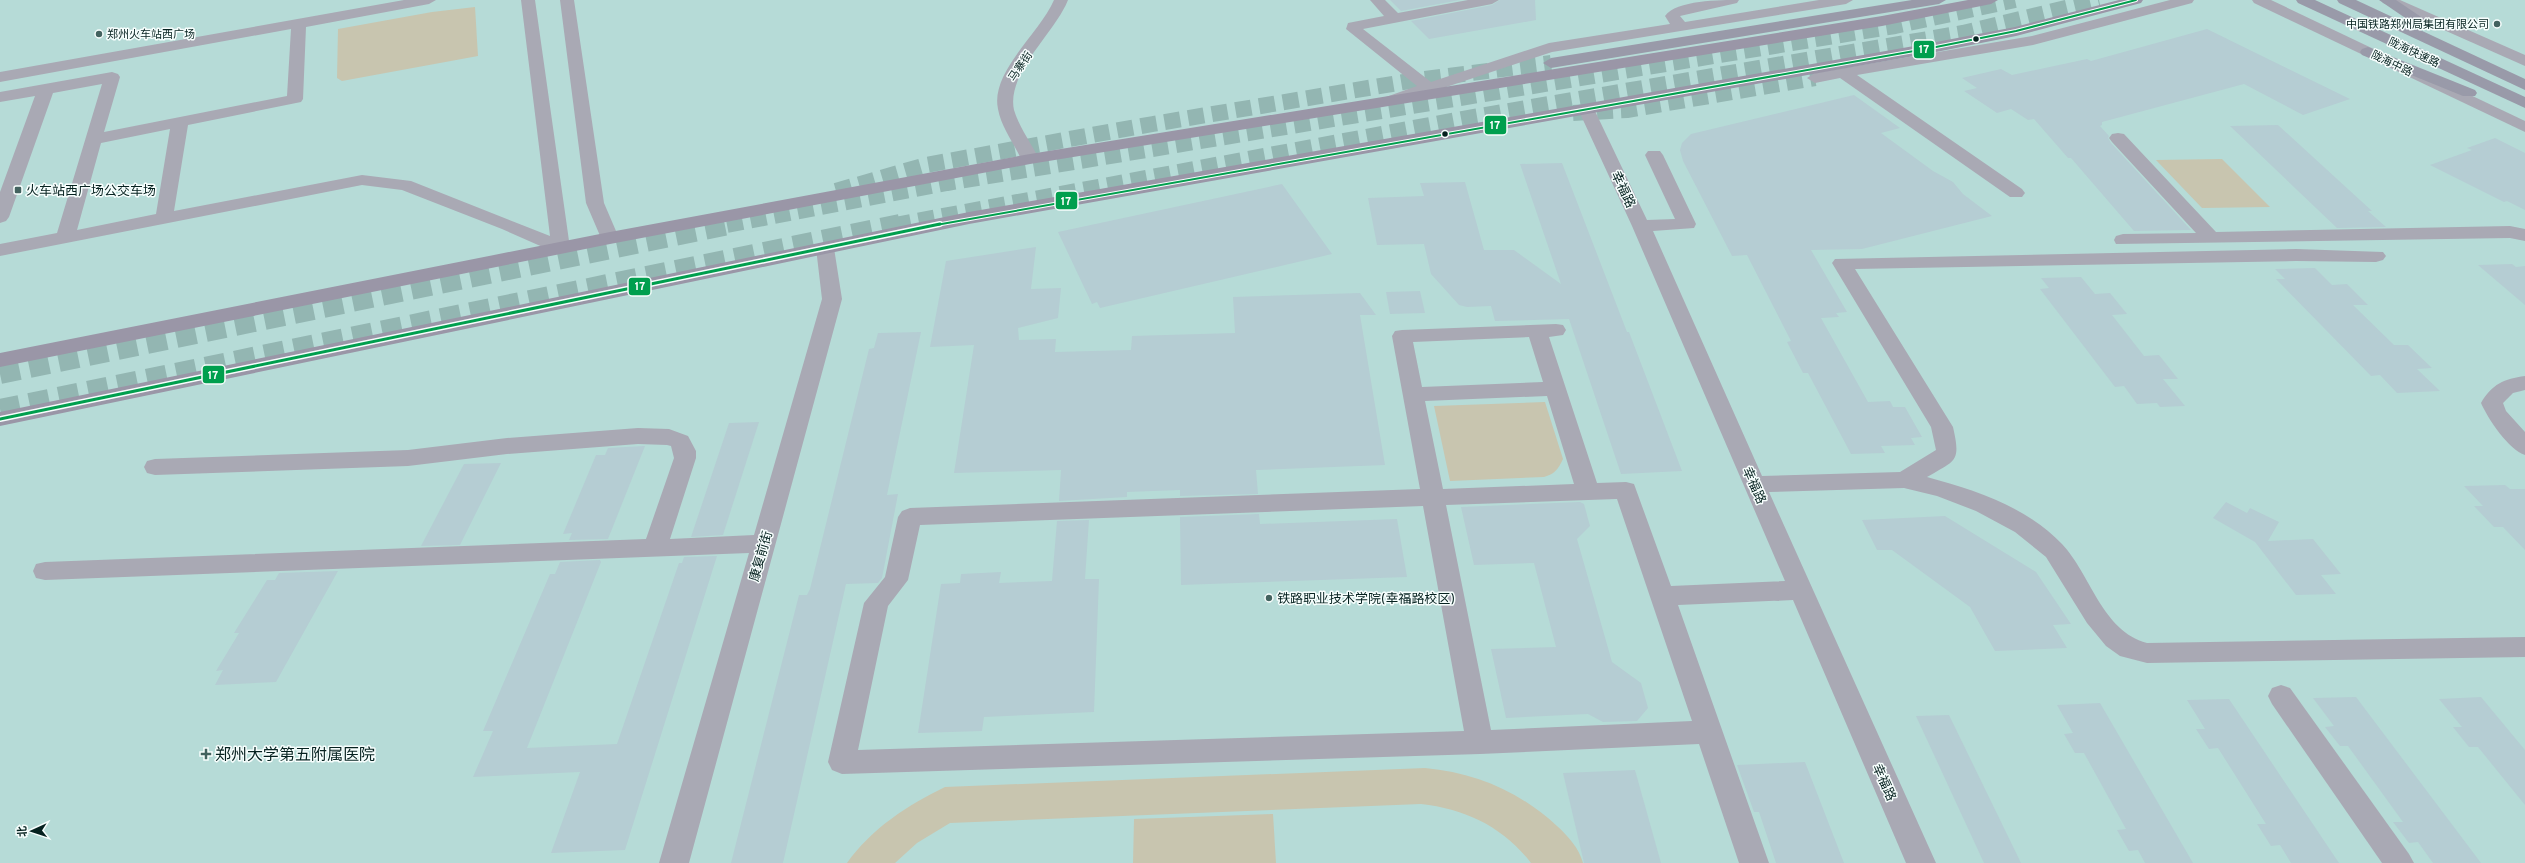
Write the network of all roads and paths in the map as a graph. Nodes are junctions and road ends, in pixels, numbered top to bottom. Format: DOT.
graph roads {
  1 [pos="429,0"];
  2 [pos="528,0"];
  3 [pos="567,0"];
  4 [pos="1061,0"];
  5 [pos="1377,0"];
  6 [pos="1492,0"];
  7 [pos="1732,0"];
  8 [pos="1846,0"];
  9 [pos="1938,0"];
  10 [pos="1991,0"];
  11 [pos="2136,0"];
  12 [pos="2187,0"];
  13 [pos="2259,0"];
  14 [pos="2303,0"];
  15 [pos="2344,0"];
  16 [pos="2364,0"];
  17 [pos="2386,1"];
  18 [pos="1394,17"];
  19 [pos="299,23"];
  20 [pos="1680,27"];
  21 [pos="2368,52"];
  22 [pos="2525,61"];
  23 [pos="1551,63"];
  24 [pos="2484,67"];
  25 [pos="2525,70"];
  26 [pos="1843,73"];
  27 [pos="0,77"];
  28 [pos="1815,78"];
  29 [pos="2525,85"];
  30 [pos="1428,87"];
  31 [pos="46,89"];
  32 [pos="0,97"];
  33 [pos="1389,101"];
  34 [pos="2525,103"];
  35 [pos="1586,109"];
  36 [pos="2525,118"];
  37 [pos="180,122"];
  38 [pos="2525,127"];
  39 [pos="2118,138"];
  40 [pos="94,139"];
  41 [pos="1654,155"];
  42 [pos="1030,159"];
  43 [pos="2016,193"];
  44 [pos="0,217"];
  45 [pos="164,219"];
  46 [pos="1641,226"];
  47 [pos="2525,235"];
  48 [pos="65,238"];
  49 [pos="610,238"];
  50 [pos="2211,238"];
  51 [pos="2123,240"];
  52 [pos="561,248"];
  53 [pos="825,248"];
  54 [pos="0,250"];
  55 [pos="2376,256"];
  56 [pos="0,360"];
  57 [pos="2525,383"];
  58 [pos="1556,389"];
  59 [pos="1414,394"];
  60 [pos="0,419"];
  61 [pos="2525,447"];
  62 [pos="155,466"];
  63 [pos="1904,480"];
  64 [pos="1755,484"];
  65 [pos="1588,491"];
  66 [pos="1434,497"];
  67 [pos="763,544"];
  68 [pos="655,548"];
  69 [pos="45,571"];
  70 [pos="1801,590"];
  71 [pos="1662,596"];
  72 [pos="2525,646"];
  73 [pos="2281,696"];
  74 [pos="1709,732"];
  75 [pos="1480,742"];
  76 [pos="674,863"];
  77 [pos="1754,863"];
  78 [pos="1921,863"];
  79 [pos="2399,863"];
  1 -- 19 [label="street"];
  2 -- 52 [label="street"];
  3 -- 49 [label="street"];
  4 -- 42 [label="street, 马寨街"];
  5 -- 18 [label="street"];
  6 -- 18 [label="street"];
  7 -- 20 [label="street"];
  8 -- 20 [label="street"];
  9 -- 23 [label="highway"];
  10 -- 33 [label="main road"];
  11 -- 35 [label="main road"];
  12 -- 26 [label="street"];
  13 -- 21 [label="street, 陇海中路"];
  14 -- 34 [label="highway, 陇海快速路"];
  15 -- 24 [label="highway, 陇海快速路"];
  16 -- 24 [label="highway"];
  17 -- 22 [label="street"];
  17 -- 25 [label="highway"];
  18 -- 30 [label="street"];
  19 -- 27 [label="street"];
  19 -- 37 [label="street"];
  20 -- 30 [label="street"];
  21 -- 36 [label="highway"];
  21 -- 38 [label="street, 陇海中路"];
  24 -- 29 [label="highway, 陇海快速路"];
  26 -- 28 [label="street"];
  26 -- 43 [label="street"];
  30 -- 33 [label="street"];
  31 -- 32 [label="street"];
  31 -- 40 [label="street"];
  31 -- 44 [label="street"];
  33 -- 42 [label="main road"];
  35 -- 46 [label="street, 幸福路"];
  35 -- 53 [label="main road"];
  37 -- 40 [label="street"];
  37 -- 45 [label="street"];
  39 -- 50 [label="street"];
  40 -- 48 [label="street"];
  41 -- 46 [label="street"];
  42 -- 49 [label="main road"];
  45 -- 48 [label="street"];
  45 -- 52 [label="street"];
  46 -- 64 [label="street, 幸福路"];
  47 -- 50 [label="street"];
  48 -- 54 [label="street"];
  49 -- 52 [label="main road"];
  50 -- 51 [label="street"];
  52 -- 56 [label="main road"];
  53 -- 60 [label="main road"];
  53 -- 67 [label="street, 康复前街"];
  55 -- 63 [label="street"];
  57 -- 61 [label="street"];
  58 -- 59 [label="street"];
  58 -- 59 [label="street"];
  58 -- 65 [label="street"];
  59 -- 66 [label="street"];
  62 -- 68 [label="street"];
  63 -- 64 [label="street"];
  63 -- 72 [label="street"];
  64 -- 70 [label="street, 幸福路"];
  65 -- 66 [label="street"];
  65 -- 71 [label="street"];
  66 -- 75 [label="street"];
  66 -- 75 [label="street"];
  67 -- 68 [label="street"];
  67 -- 76 [label="street, 康复前街"];
  68 -- 69 [label="street"];
  70 -- 71 [label="street"];
  70 -- 78 [label="street, 幸福路"];
  71 -- 74 [label="street"];
  73 -- 79 [label="street"];
  74 -- 75 [label="street"];
  74 -- 77 [label="street"];
}
